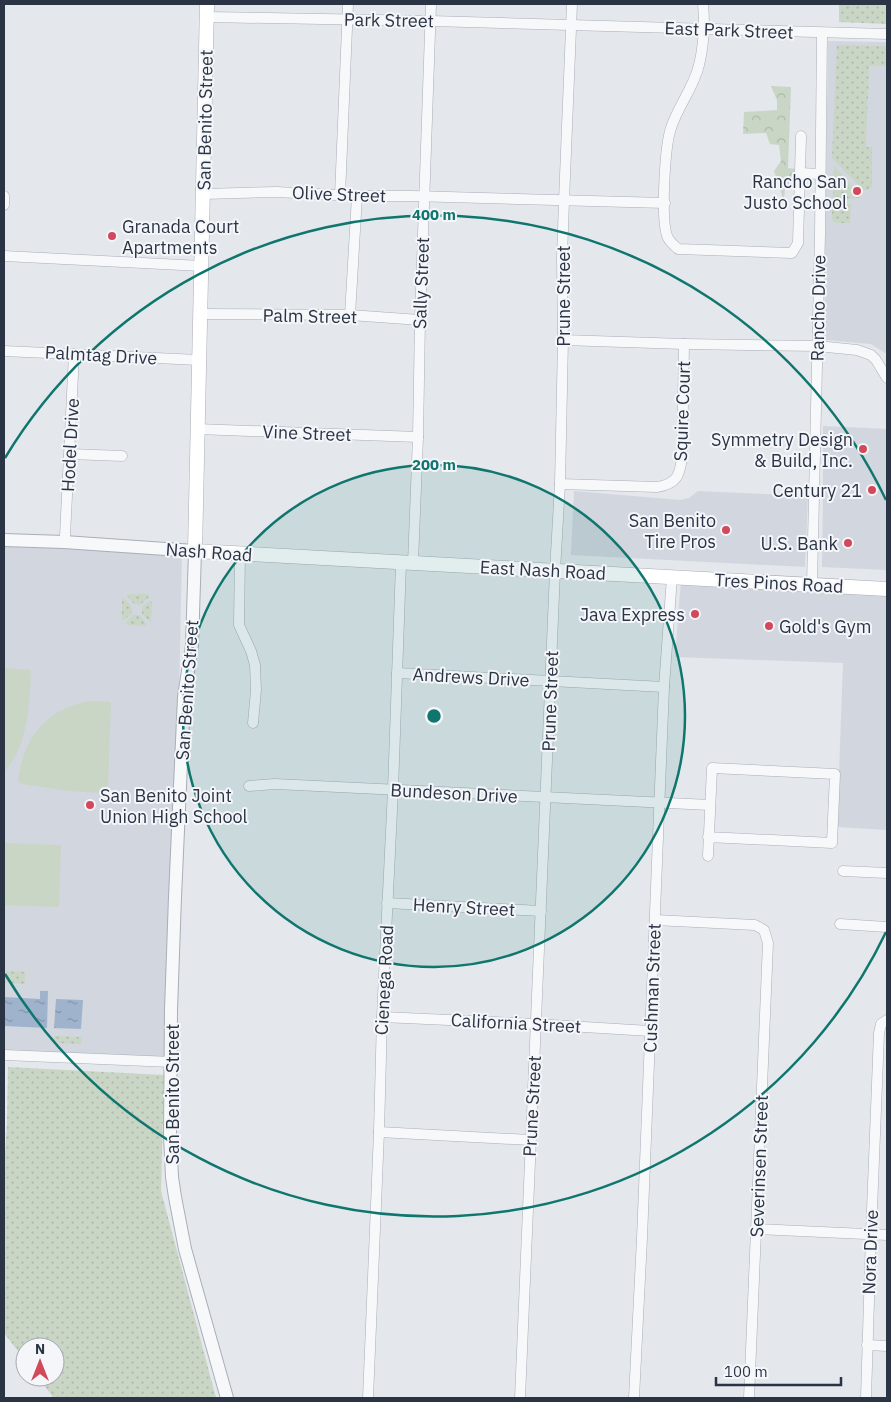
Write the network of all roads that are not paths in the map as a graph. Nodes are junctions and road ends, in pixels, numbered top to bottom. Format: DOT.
graph roads {
  1 [pos="348,4"];
  2 [pos="431,4"];
  3 [pos="572,4"];
  4 [pos="703,4"];
  5 [pos="207,10"];
  6 [pos="348,20"];
  7 [pos="431,21"];
  8 [pos="572,25"];
  9 [pos="704,30"];
  10 [pos="822,33"];
  11 [pos="887,34"];
  12 [pos="801,136"];
  13 [pos="800,173"];
  14 [pos="820,174"];
  15 [pos="204,194"];
  16 [pos="340,195"];
  17 [pos="4,196"];
  18 [pos="357,196"];
  19 [pos="424,196"];
  20 [pos="4,201"];
  21 [pos="564,201"];
  22 [pos="664,203"];
  23 [pos="4,205"];
  24 [pos="4,256"];
  25 [pos="202,266"];
  26 [pos="200,314"];
  27 [pos="350,315"];
  28 [pos="420,320"];
  29 [pos="563,340"];
  30 [pos="684,344"];
  31 [pos="817,346"];
  32 [pos="4,351"];
  33 [pos="74,354"];
  34 [pos="199,360"];
  35 [pos="887,378"];
  36 [pos="197,429"];
  37 [pos="418,437"];
  38 [pos="70,454"];
  39 [pos="122,456"];
  40 [pos="560,484"];
  41 [pos="65,536"];
  42 [pos="4,540"];
  43 [pos="195,551"];
  44 [pos="240,554"];
  45 [pos="407,563"];
  46 [pos="555,570"];
  47 [pos="672,577"];
  48 [pos="812,584"];
  49 [pos="887,589"];
  50 [pos="398,673"];
  51 [pos="551,680"];
  52 [pos="664,687"];
  53 [pos="253,723"];
  54 [pos="249,786"];
  55 [pos="393,790"];
  56 [pos="546,797"];
  57 [pos="660,802"];
  58 [pos="710,805"];
  59 [pos="708,837"];
  60 [pos="708,856"];
  61 [pos="842,871"];
  62 [pos="887,874"];
  63 [pos="387,903"];
  64 [pos="541,911"];
  65 [pos="655,920"];
  66 [pos="840,924"];
  67 [pos="887,927"];
  68 [pos="382,1017"];
  69 [pos="887,1020"];
  70 [pos="536,1024"];
  71 [pos="650,1031"];
  72 [pos="4,1055"];
  73 [pos="172,1062"];
  74 [pos="875,1125"];
  75 [pos="887,1126"];
  76 [pos="379,1132"];
  77 [pos="530,1140"];
  78 [pos="757,1229"];
  79 [pos="871,1235"];
  80 [pos="887,1235"];
  81 [pos="867,1345"];
  82 [pos="887,1346"];
  83 [pos="227,1398"];
  84 [pos="368,1398"];
  85 [pos="520,1398"];
  86 [pos="634,1398"];
  87 [pos="749,1398"];
  88 [pos="866,1398"];
  1 -- 6 [label="street"];
  2 -- 7 [label="street, Sally Street"];
  3 -- 8 [label="street, Prune Street"];
  4 -- 9 [label="street"];
  5 -- 6 [label="street, Park Street"];
  5 -- 15 [label="main road, San Benito Street"];
  6 -- 7 [label="street, Park Street"];
  6 -- 16 [label="street"];
  7 -- 8 [label="street, Park Street"];
  7 -- 19 [label="street, Sally Street"];
  8 -- 9 [label="street, East Park Street"];
  8 -- 21 [label="street, Prune Street"];
  9 -- 10 [label="street, East Park Street"];
  9 -- 22 [label="street"];
  10 -- 11 [label="street, East Park Street"];
  10 -- 14 [label="street, Rancho Drive"];
  12 -- 13 [label="street"];
  13 -- 14 [label="street"];
  13 -- 22 [label="street"];
  14 -- 31 [label="street, Rancho Drive"];
  15 -- 16 [label="street, Olive Street"];
  15 -- 25 [label="main road, San Benito Street"];
  16 -- 18 [label="street, Olive Street"];
  17 -- 20 [label="street"];
  18 -- 19 [label="street, Olive Street"];
  18 -- 27 [label="street"];
  19 -- 21 [label="street, Olive Street"];
  19 -- 28 [label="street, Sally Street"];
  20 -- 23 [label="street"];
  21 -- 22 [label="street, Olive Street"];
  21 -- 29 [label="street, Prune Street"];
  24 -- 25 [label="street"];
  25 -- 26 [label="main road, San Benito Street"];
  26 -- 27 [label="street, Palm Street"];
  26 -- 34 [label="main road, San Benito Street"];
  27 -- 28 [label="street, Palm Street"];
  28 -- 37 [label="street, Sally Street"];
  29 -- 30 [label="street"];
  29 -- 40 [label="street, Prune Street"];
  30 -- 31 [label="street"];
  30 -- 40 [label="street, Squire Court"];
  31 -- 35 [label="street"];
  31 -- 48 [label="street, Rancho Drive"];
  32 -- 33 [label="street, Palmtag Drive"];
  33 -- 34 [label="street, Palmtag Drive"];
  33 -- 38 [label="street, Hodel Drive"];
  34 -- 36 [label="main road, San Benito Street"];
  36 -- 37 [label="street, Vine Street"];
  36 -- 43 [label="main road, San Benito Street"];
  37 -- 45 [label="street, Sally Street"];
  38 -- 39 [label="street"];
  38 -- 41 [label="street, Hodel Drive"];
  40 -- 46 [label="street, Prune Street"];
  42 -- 43 [label="street, Nash Road"];
  43 -- 44 [label="main road, Nash Road"];
  43 -- 73 [label="street, San Benito Street"];
  44 -- 45 [label="main road, Nash Road"];
  44 -- 53 [label="street"];
  45 -- 46 [label="main road, East Nash Road"];
  45 -- 50 [label="street, Cienega Road"];
  46 -- 47 [label="main road, East Nash Road"];
  46 -- 51 [label="street, Prune Street"];
  47 -- 48 [label="main road, Tres Pinos Road"];
  47 -- 52 [label="street, Cushman Street"];
  48 -- 49 [label="main road, Tres Pinos Road"];
  50 -- 51 [label="street, Andrews Drive"];
  50 -- 55 [label="street, Cienega Road"];
  51 -- 52 [label="street, Andrews Drive"];
  51 -- 56 [label="street, Prune Street"];
  52 -- 57 [label="street, Cushman Street"];
  54 -- 55 [label="street, Bundeson Drive"];
  55 -- 56 [label="street, Bundeson Drive"];
  55 -- 63 [label="street, Cienega Road"];
  56 -- 57 [label="street, Bundeson Drive"];
  56 -- 64 [label="street, Prune Street"];
  57 -- 58 [label="street, Bundeson Drive"];
  57 -- 65 [label="street, Cushman Street"];
  58 -- 59 [label="street"];
  58 -- 59 [label="street"];
  59 -- 60 [label="street"];
  61 -- 62 [label="street"];
  63 -- 64 [label="street, Henry Street"];
  63 -- 68 [label="street, Cienega Road"];
  64 -- 70 [label="street, Prune Street"];
  65 -- 71 [label="street, Cushman Street"];
  65 -- 78 [label="street, Severinsen Street"];
  66 -- 67 [label="street"];
  68 -- 70 [label="street, California Street"];
  68 -- 76 [label="street, Cienega Road"];
  69 -- 74 [label="street, Nora Drive"];
  70 -- 71 [label="street, California Street"];
  70 -- 77 [label="street, Prune Street"];
  71 -- 86 [label="street, Cushman Street"];
  72 -- 73 [label="street"];
  73 -- 83 [label="street, San Benito Street"];
  74 -- 75 [label="street"];
  74 -- 79 [label="street, Nora Drive"];
  76 -- 77 [label="street"];
  76 -- 84 [label="street, Cienega Road"];
  77 -- 85 [label="street, Prune Street"];
  78 -- 79 [label="street"];
  78 -- 87 [label="street, Severinsen Street"];
  79 -- 80 [label="street"];
  79 -- 81 [label="street, Nora Drive"];
  81 -- 82 [label="street"];
  81 -- 88 [label="street, Nora Drive"];
}
